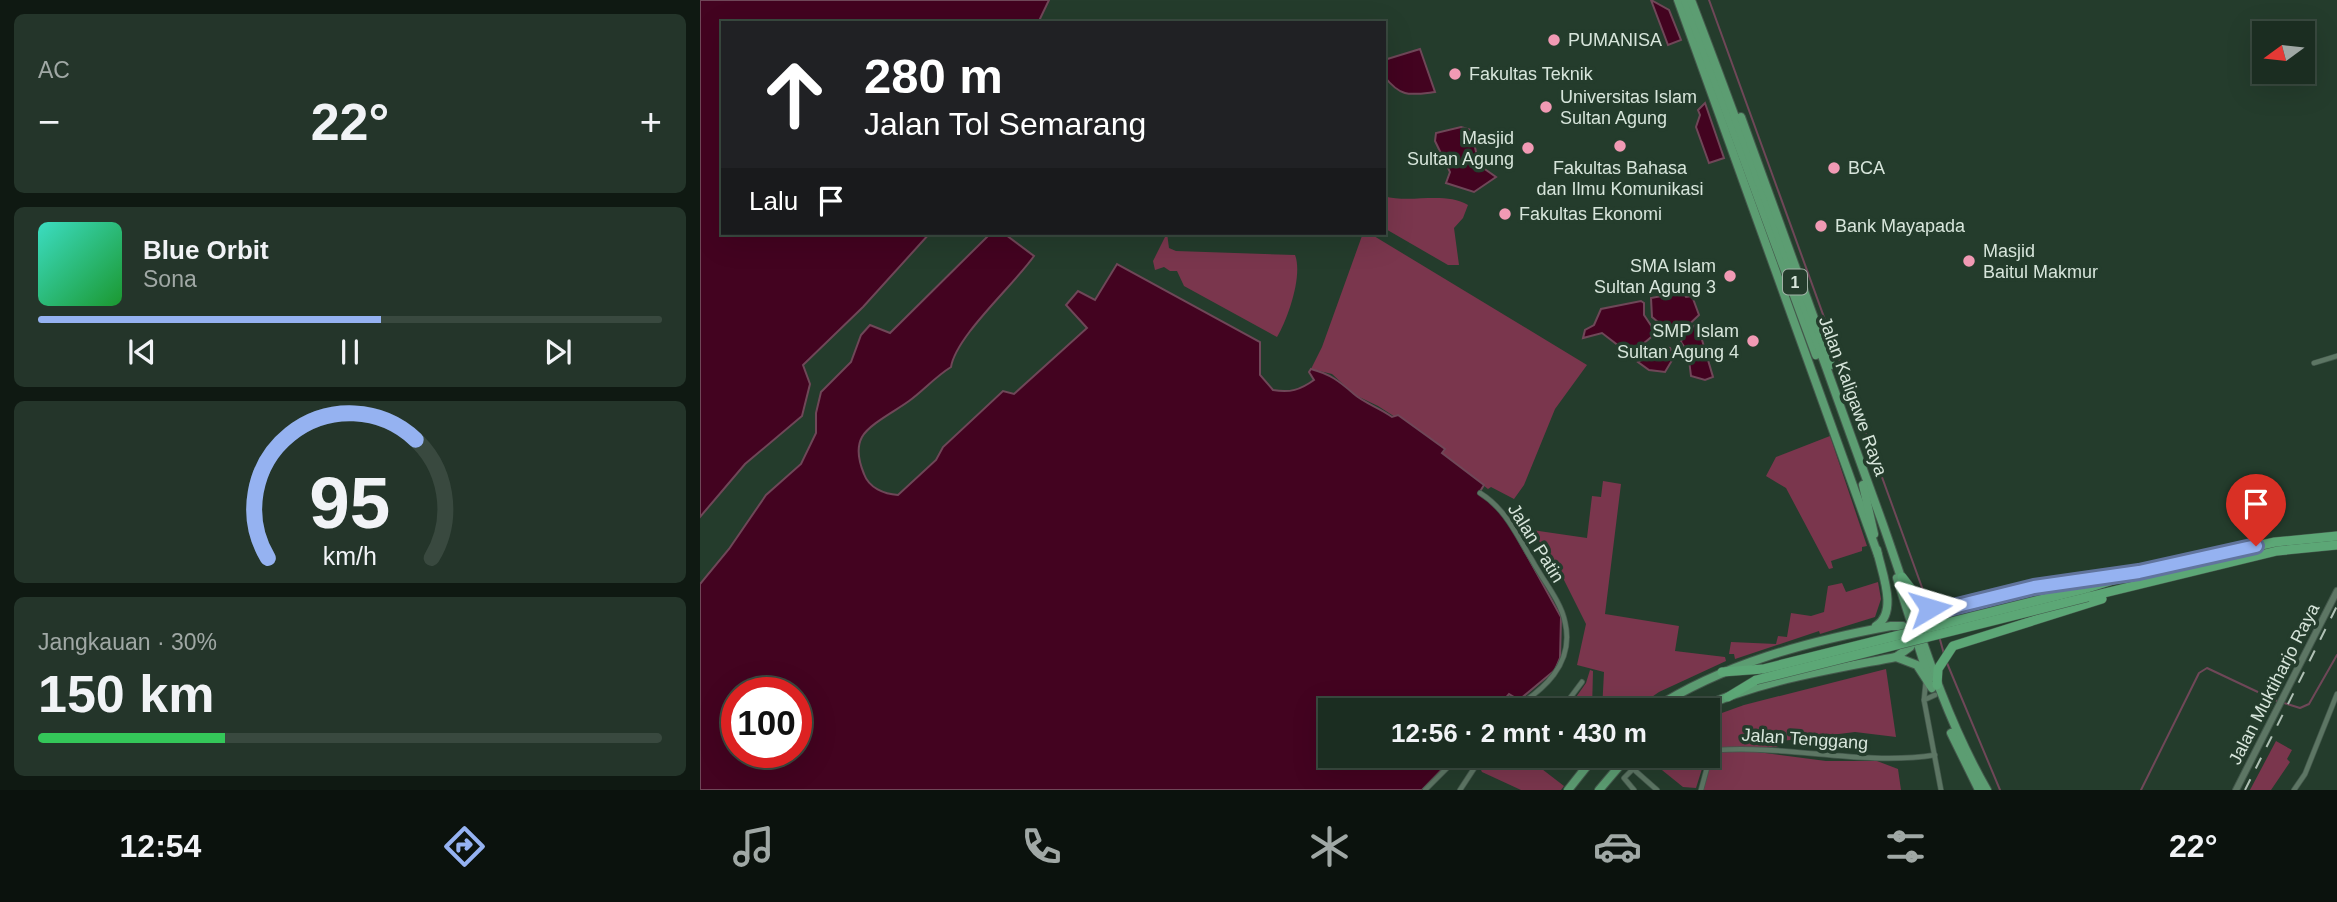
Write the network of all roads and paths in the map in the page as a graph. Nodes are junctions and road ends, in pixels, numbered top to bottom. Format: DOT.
graph roads {
  1 [pos="1678,0"];
  2 [pos="1685,0"];
  3 [pos="1694,0"];
  4 [pos="1712,73"];
  5 [pos="2337,356"];
  6 [pos="2314,363"];
  7 [pos="1863,485"];
  8 [pos="1480,493"];
  9 [pos="2337,536"];
  10 [pos="2329,542"];
  11 [pos="1878,555"];
  12 [pos="1898,565"];
  13 [pos="2139,572"];
  14 [pos="1902,577"];
  15 [pos="2143,584"];
  16 [pos="2337,591"];
  17 [pos="2086,593"];
  18 [pos="1916,604"];
  19 [pos="1871,629"];
  20 [pos="1916,638"];
  21 [pos="1896,657"];
  22 [pos="1928,657"];
  23 [pos="1722,672"];
  24 [pos="1926,676"];
  25 [pos="1582,682"];
  26 [pos="1935,689"];
  27 [pos="2336,695"];
  28 [pos="1728,697"];
  29 [pos="1532,698"];
  30 [pos="1570,698"];
  31 [pos="1674,698"];
  32 [pos="1720,700"];
  33 [pos="1924,700"];
  34 [pos="2337,703"];
  35 [pos="1935,755"];
  36 [pos="1447,768"];
  37 [pos="1474,768"];
  38 [pos="1586,768"];
  39 [pos="1618,768"];
  40 [pos="1633,769"];
  41 [pos="1426,790"];
  42 [pos="1460,790"];
  43 [pos="1569,790"];
  44 [pos="1599,790"];
  45 [pos="1634,790"];
  46 [pos="1657,790"];
  47 [pos="1701,790"];
  48 [pos="1941,790"];
  49 [pos="1979,790"];
  50 [pos="1987,790"];
  51 [pos="2236,790"];
  52 [pos="2294,790"];
  1 -- 4 [label="highway"];
  2 -- 4 [label="highway, Jalan Kaligawe Raya / 1"];
  3 -- 4 [label="highway, Jalan Kaligawe Raya / 1"];
  3 -- 12 [label="highway"];
  4 -- 7 [label="highway, Jalan Kaligawe Raya / 1"];
  4 -- 11 [label="highway"];
  4 -- 12 [label="highway, Jalan Kaligawe Raya / 1"];
  5 -- 6 [label="street"];
  7 -- 11 [label="highway, 1"];
  7 -- 20 [label="highway"];
  8 -- 29 [label="street, Jalan Patin"];
  9 -- 10 [label="highway"];
  10 -- 13 [label="highway"];
  10 -- 15 [label="highway"];
  11 -- 19 [label="highway, 1"];
  12 -- 14 [label="highway, Jalan Kaligawe Raya / 1"];
  13 -- 17 [label="highway"];
  13 -- 18 [label="highway"];
  14 -- 18 [label="highway"];
  15 -- 17 [label="highway"];
  15 -- 26 [label="highway"];
  16 -- 51 [label="street, Jalan Muktiharjo Raya"];
  17 -- 23 [label="highway, bridge"];
  17 -- 28 [label="highway, bridge"];
  18 -- 20 [label="highway"];
  18 -- 22 [label="highway"];
  19 -- 20 [label="highway"];
  19 -- 23 [label="highway"];
  20 -- 21 [label="highway"];
  20 -- 22 [label="highway"];
  20 -- 26 [label="highway"];
  21 -- 24 [label="highway"];
  21 -- 28 [label="highway"];
  22 -- 26 [label="highway"];
  23 -- 31 [label="highway"];
  24 -- 26 [label="highway"];
  24 -- 33 [label="street"];
  25 -- 30 [label="street"];
  26 -- 33 [label="street"];
  26 -- 49 [label="highway"];
  26 -- 50 [label="highway"];
  27 -- 34 [label="street"];
  27 -- 52 [label="street"];
  28 -- 32 [label="highway"];
  33 -- 35 [label="street"];
  35 -- 47 [label="street, Jalan Tenggang"];
  35 -- 48 [label="street"];
  36 -- 41 [label="street"];
  37 -- 42 [label="street"];
  38 -- 43 [label="highway"];
  39 -- 44 [label="highway"];
  40 -- 45 [label="street"];
  40 -- 46 [label="street"];
}
